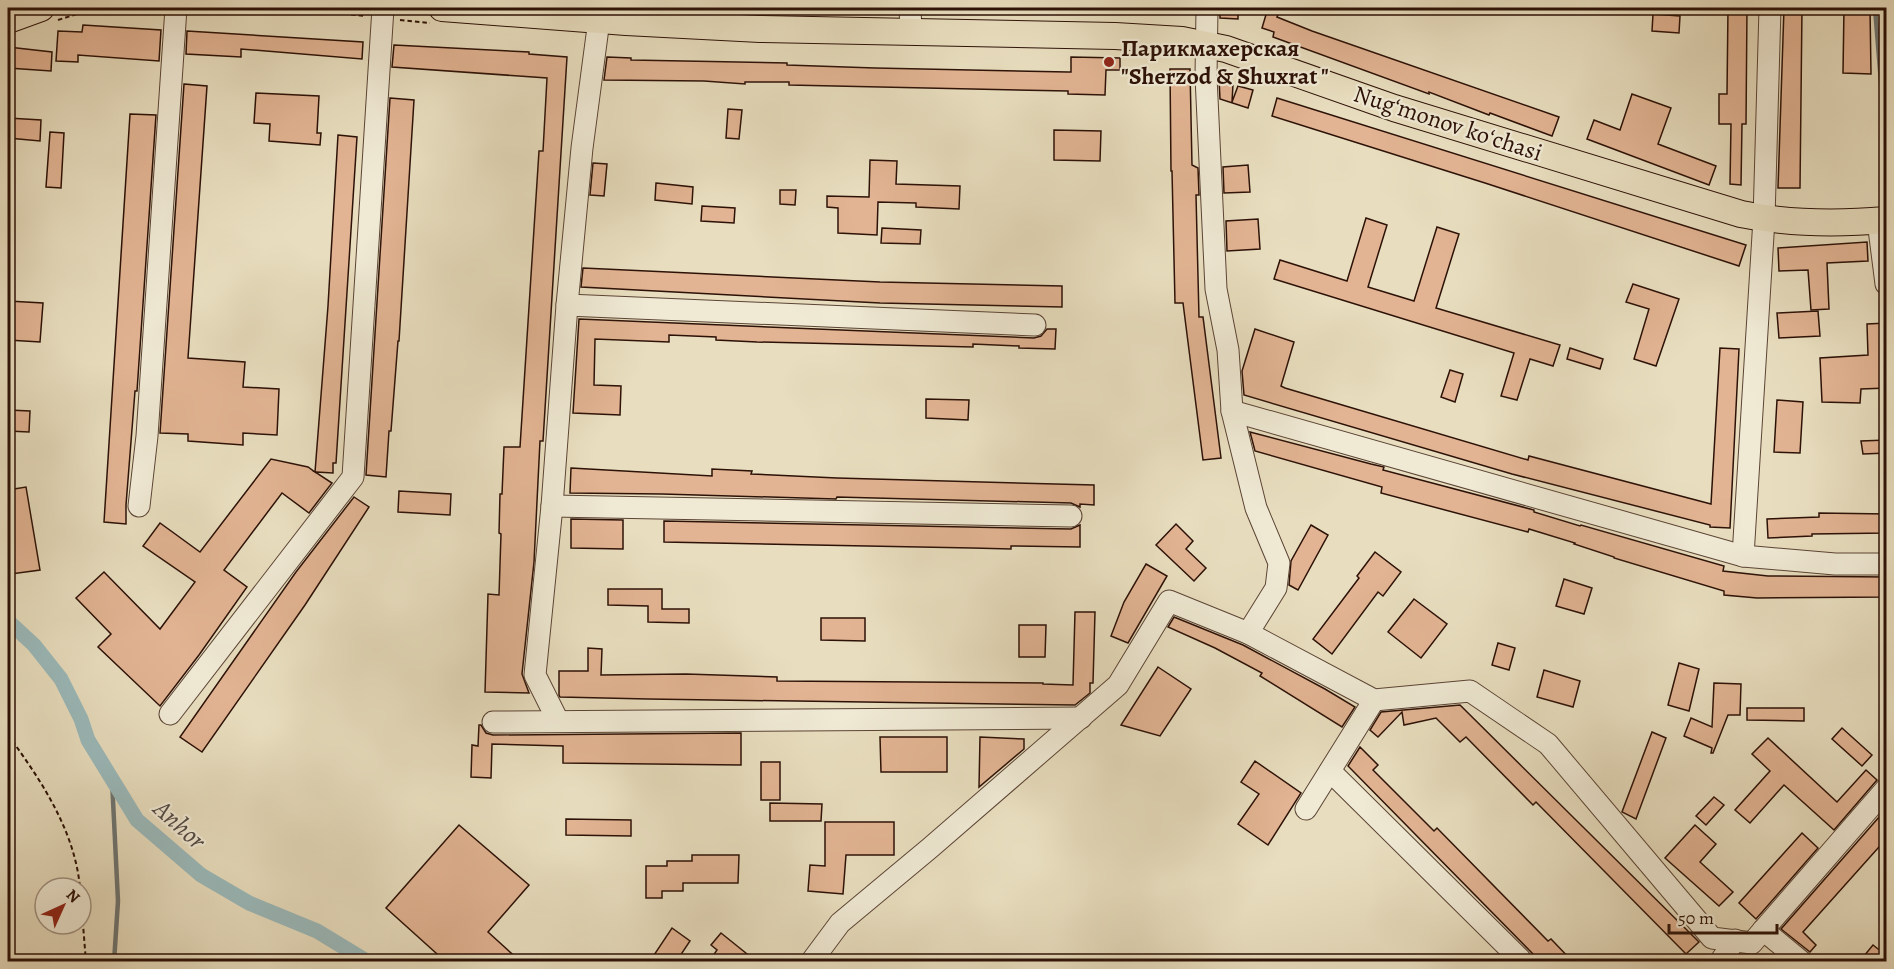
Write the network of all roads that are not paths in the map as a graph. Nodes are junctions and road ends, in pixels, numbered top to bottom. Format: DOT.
graph roads {
  1 [pos="40,8"];
  2 [pos="176,8"];
  3 [pos="383,8"];
  4 [pos="442,8"];
  5 [pos="1207,8"];
  6 [pos="1770,8"];
  7 [pos="626,15"];
  8 [pos="8,20"];
  9 [pos="599,20"];
  10 [pos="910,20"];
  11 [pos="1206,44"];
  12 [pos="1764,219"];
  13 [pos="1882,221"];
  14 [pos="1887,284"];
  15 [pos="567,304"];
  16 [pos="1035,325"];
  17 [pos="1232,411"];
  18 [pos="139,506"];
  19 [pos="552,506"];
  20 [pos="1071,516"];
  21 [pos="1743,556"];
  22 [pos="1887,564"];
  23 [pos="1248,633"];
  24 [pos="1374,700"];
  25 [pos="170,714"];
  26 [pos="1081,718"];
  27 [pos="558,721"];
  28 [pos="493,722"];
  29 [pos="1330,771"];
  30 [pos="1887,789"];
  31 [pos="1306,809"];
  32 [pos="1764,930"];
  33 [pos="1735,940"];
  34 [pos="1520,959"];
  35 [pos="812,962"];
  36 [pos="1720,962"];
  37 [pos="1802,962"];
  1 -- 8 [label="main road"];
  2 -- 18 [label="street"];
  3 -- 25 [label="street"];
  4 -- 9 [label="main road, Nugʻmonov koʻchasi"];
  5 -- 11 [label="street"];
  6 -- 12 [label="street"];
  7 -- 9 [label="main road, Nugʻmonov koʻchasi"];
  7 -- 10 [label="main road, Nugʻmonov koʻchasi"];
  9 -- 15 [label="street"];
  10 -- 11 [label="main road, Nugʻmonov koʻchasi"];
  11 -- 12 [label="main road, Nugʻmonov koʻchasi"];
  11 -- 17 [label="street"];
  12 -- 13 [label="main road, Nugʻmonov koʻchasi"];
  12 -- 21 [label="street"];
  13 -- 14 [label="street"];
  15 -- 16 [label="street"];
  15 -- 19 [label="street"];
  17 -- 21 [label="street"];
  17 -- 23 [label="street"];
  19 -- 20 [label="street"];
  19 -- 27 [label="street"];
  21 -- 22 [label="street"];
  23 -- 24 [label="street"];
  23 -- 26 [label="street"];
  24 -- 29 [label="street"];
  24 -- 33 [label="street"];
  26 -- 27 [label="street"];
  26 -- 35 [label="street"];
  27 -- 28 [label="street"];
  29 -- 31 [label="street"];
  29 -- 34 [label="street"];
  30 -- 32 [label="street"];
  32 -- 33 [label="street"];
  32 -- 37 [label="street"];
  33 -- 36 [label="street"];
}
